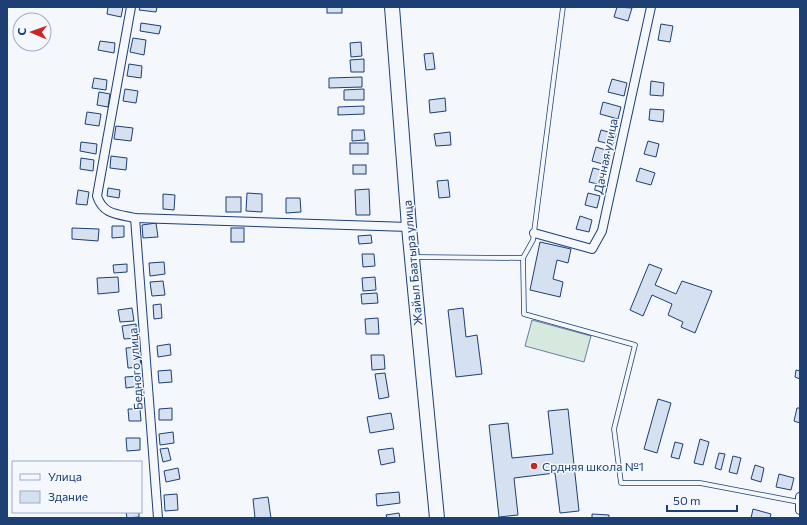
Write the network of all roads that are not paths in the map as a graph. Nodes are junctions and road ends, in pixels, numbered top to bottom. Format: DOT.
graph roads {
  1 [pos="131,7"];
  2 [pos="392,7"];
  3 [pos="563,7"];
  4 [pos="651,7"];
  5 [pos="135,218"];
  6 [pos="408,227"];
  7 [pos="534,233"];
  8 [pos="412,257"];
  9 [pos="523,258"];
  10 [pos="800,503"];
  11 [pos="158,518"];
  12 [pos="437,518"];
  1 -- 5 [label="street"];
  2 -- 6 [label="highway, Жайыл Баатыра улица"];
  3 -- 7 [label="lane"];
  4 -- 7 [label="street, Дачная улица"];
  5 -- 6 [label="street"];
  5 -- 11 [label="street, Бедного улица"];
  6 -- 8 [label="highway, Жайыл Баатыра улица"];
  7 -- 9 [label="lane"];
  8 -- 9 [label="lane"];
  8 -- 12 [label="highway, Жайыл Баатыра улица"];
  9 -- 10 [label="lane"];
}
